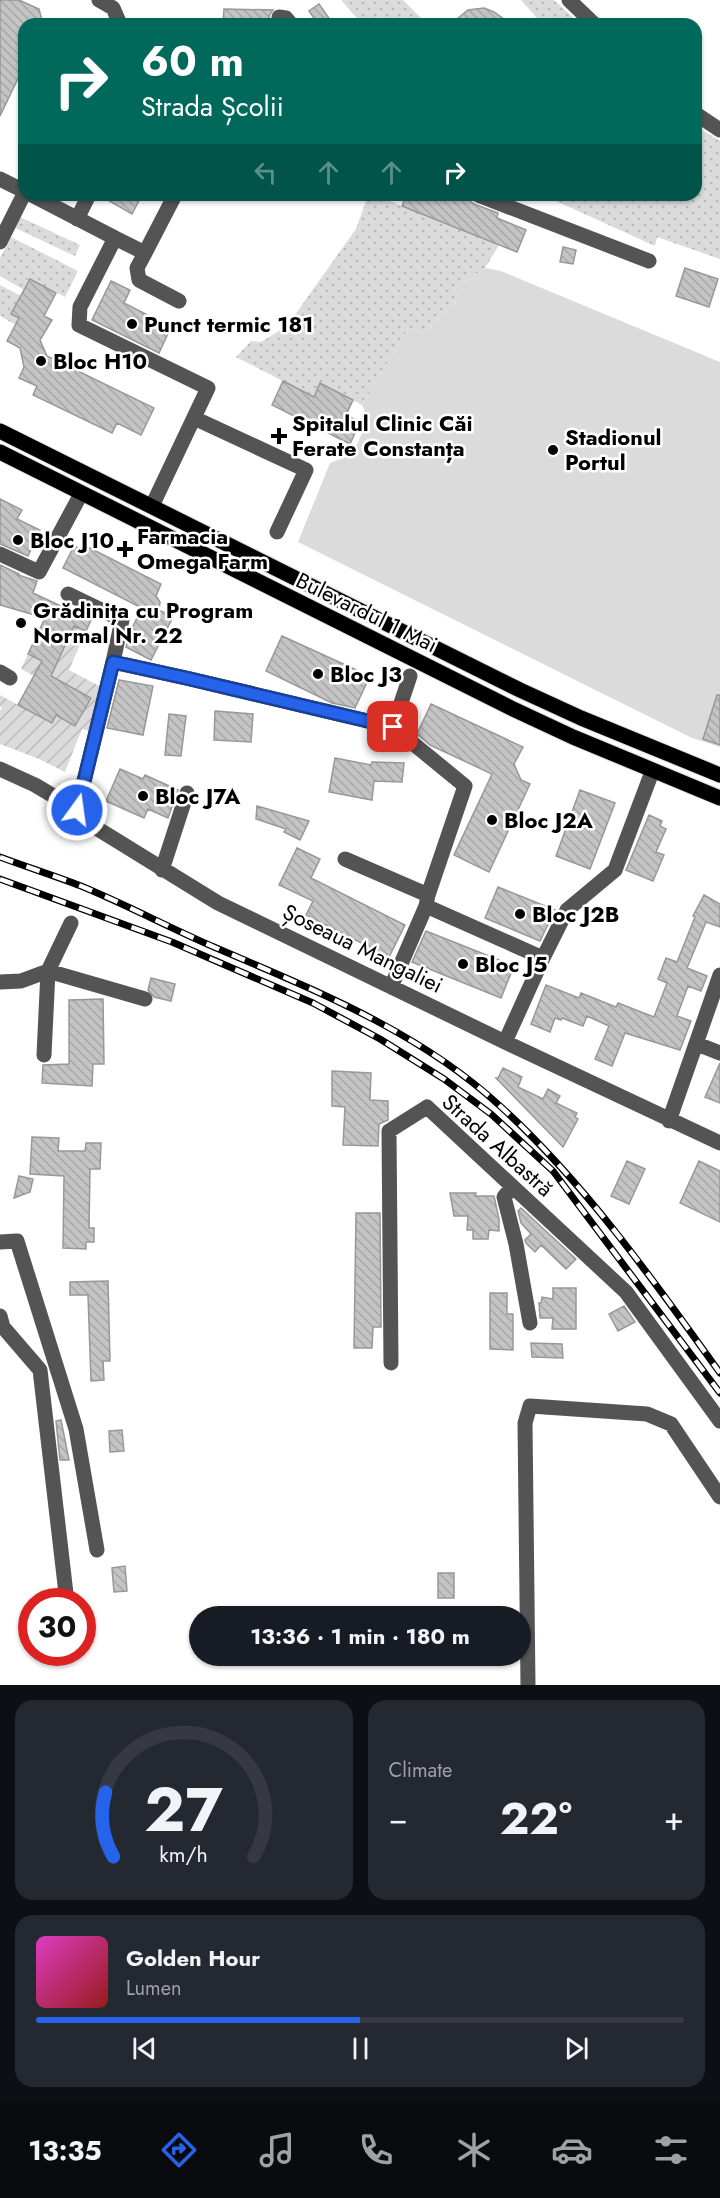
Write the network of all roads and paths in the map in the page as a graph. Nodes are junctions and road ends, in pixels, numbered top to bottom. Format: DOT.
graph roads {
  1 [pos="99,0"];
  2 [pos="569,0"];
  3 [pos="114,4"];
  4 [pos="588,18"];
  5 [pos="702,118"];
  6 [pos="720,130"];
  7 [pos="0,179"];
  8 [pos="18,190"];
  9 [pos="20,201"];
  10 [pos="43,201"];
  11 [pos="86,201"];
  12 [pos="172,201"];
  13 [pos="494,201"];
  14 [pos="77,219"];
  15 [pos="115,238"];
  16 [pos="0,242"];
  17 [pos="145,253"];
  18 [pos="649,261"];
  19 [pos="179,301"];
  20 [pos="194,418"];
  21 [pos="0,431"];
  22 [pos="0,452"];
  23 [pos="81,494"];
  24 [pos="152,506"];
  25 [pos="278,532"];
  26 [pos="0,554"];
  27 [pos="68,594"];
  28 [pos="113,662"];
  29 [pos="410,676"];
  30 [pos="393,727"];
  31 [pos="0,769"];
  32 [pos="652,772"];
  33 [pos="720,775"];
  34 [pos="187,793"];
  35 [pos="720,798"];
  36 [pos="77,810"];
  37 [pos="345,859"];
  38 [pos="162,870"];
  39 [pos="427,901"];
  40 [pos="71,923"];
  41 [pos="543,958"];
  42 [pos="48,971"];
  43 [pos="720,975"];
  44 [pos="0,982"];
  45 [pos="391,987"];
  46 [pos="145,999"];
  47 [pos="505,1042"];
  48 [pos="697,1044"];
  49 [pos="720,1053"];
  50 [pos="44,1055"];
  51 [pos="669,1121"];
  52 [pos="720,1143"];
  53 [pos="512,1186"];
  54 [pos="0,1242"];
  55 [pos="0,1316"];
  56 [pos="530,1323"];
  57 [pos="391,1364"];
  58 [pos="720,1421"];
  59 [pos="720,1497"];
  60 [pos="97,1550"];
  61 [pos="65,1588"];
  62 [pos="528,1685"];
  1 -- 3 [label="street"];
  2 -- 4 [label="street"];
  5 -- 6 [label="street"];
  7 -- 8 [label="street"];
  9 -- 16 [label="street"];
  10 -- 14 [label="street"];
  11 -- 14 [label="street"];
  12 -- 17 [label="street"];
  13 -- 18 [label="street"];
  14 -- 15 [label="street"];
  15 -- 17 [label="street"];
  15 -- 20 [label="street"];
  17 -- 19 [label="street"];
  20 -- 24 [label="street"];
  20 -- 25 [label="street"];
  21 -- 24 [label="main road, Bulevardul 1 Mai"];
  22 -- 23 [label="main road, Bulevardul 1 Mai"];
  23 -- 26 [label="street"];
  23 -- 32 [label="main road, Bulevardul 1 Mai"];
  24 -- 33 [label="main road, Bulevardul 1 Mai"];
  27 -- 28 [label="street"];
  28 -- 30 [label="street"];
  28 -- 36 [label="street"];
  29 -- 30 [label="street"];
  30 -- 39 [label="street"];
  31 -- 36 [label="street, Șoseaua Mangaliei"];
  32 -- 35 [label="main road, Bulevardul 1 Mai"];
  32 -- 41 [label="street"];
  34 -- 38 [label="street"];
  36 -- 38 [label="street, Șoseaua Mangaliei"];
  37 -- 39 [label="street"];
  38 -- 45 [label="street, Șoseaua Mangaliei"];
  39 -- 41 [label="street"];
  39 -- 45 [label="street"];
  40 -- 42 [label="street"];
  41 -- 47 [label="street"];
  42 -- 44 [label="street"];
  42 -- 46 [label="street"];
  42 -- 50 [label="street"];
  43 -- 48 [label="street"];
  45 -- 47 [label="street, Șoseaua Mangaliei"];
  47 -- 51 [label="street, Șoseaua Mangaliei"];
  48 -- 49 [label="street"];
  48 -- 51 [label="street"];
  51 -- 52 [label="street, Șoseaua Mangaliei"];
  53 -- 56 [label="street"];
  53 -- 57 [label="street, Strada Albastră"];
  53 -- 58 [label="street, Strada Albastră"];
  54 -- 60 [label="street"];
  55 -- 61 [label="street"];
  59 -- 62 [label="street"];
}
